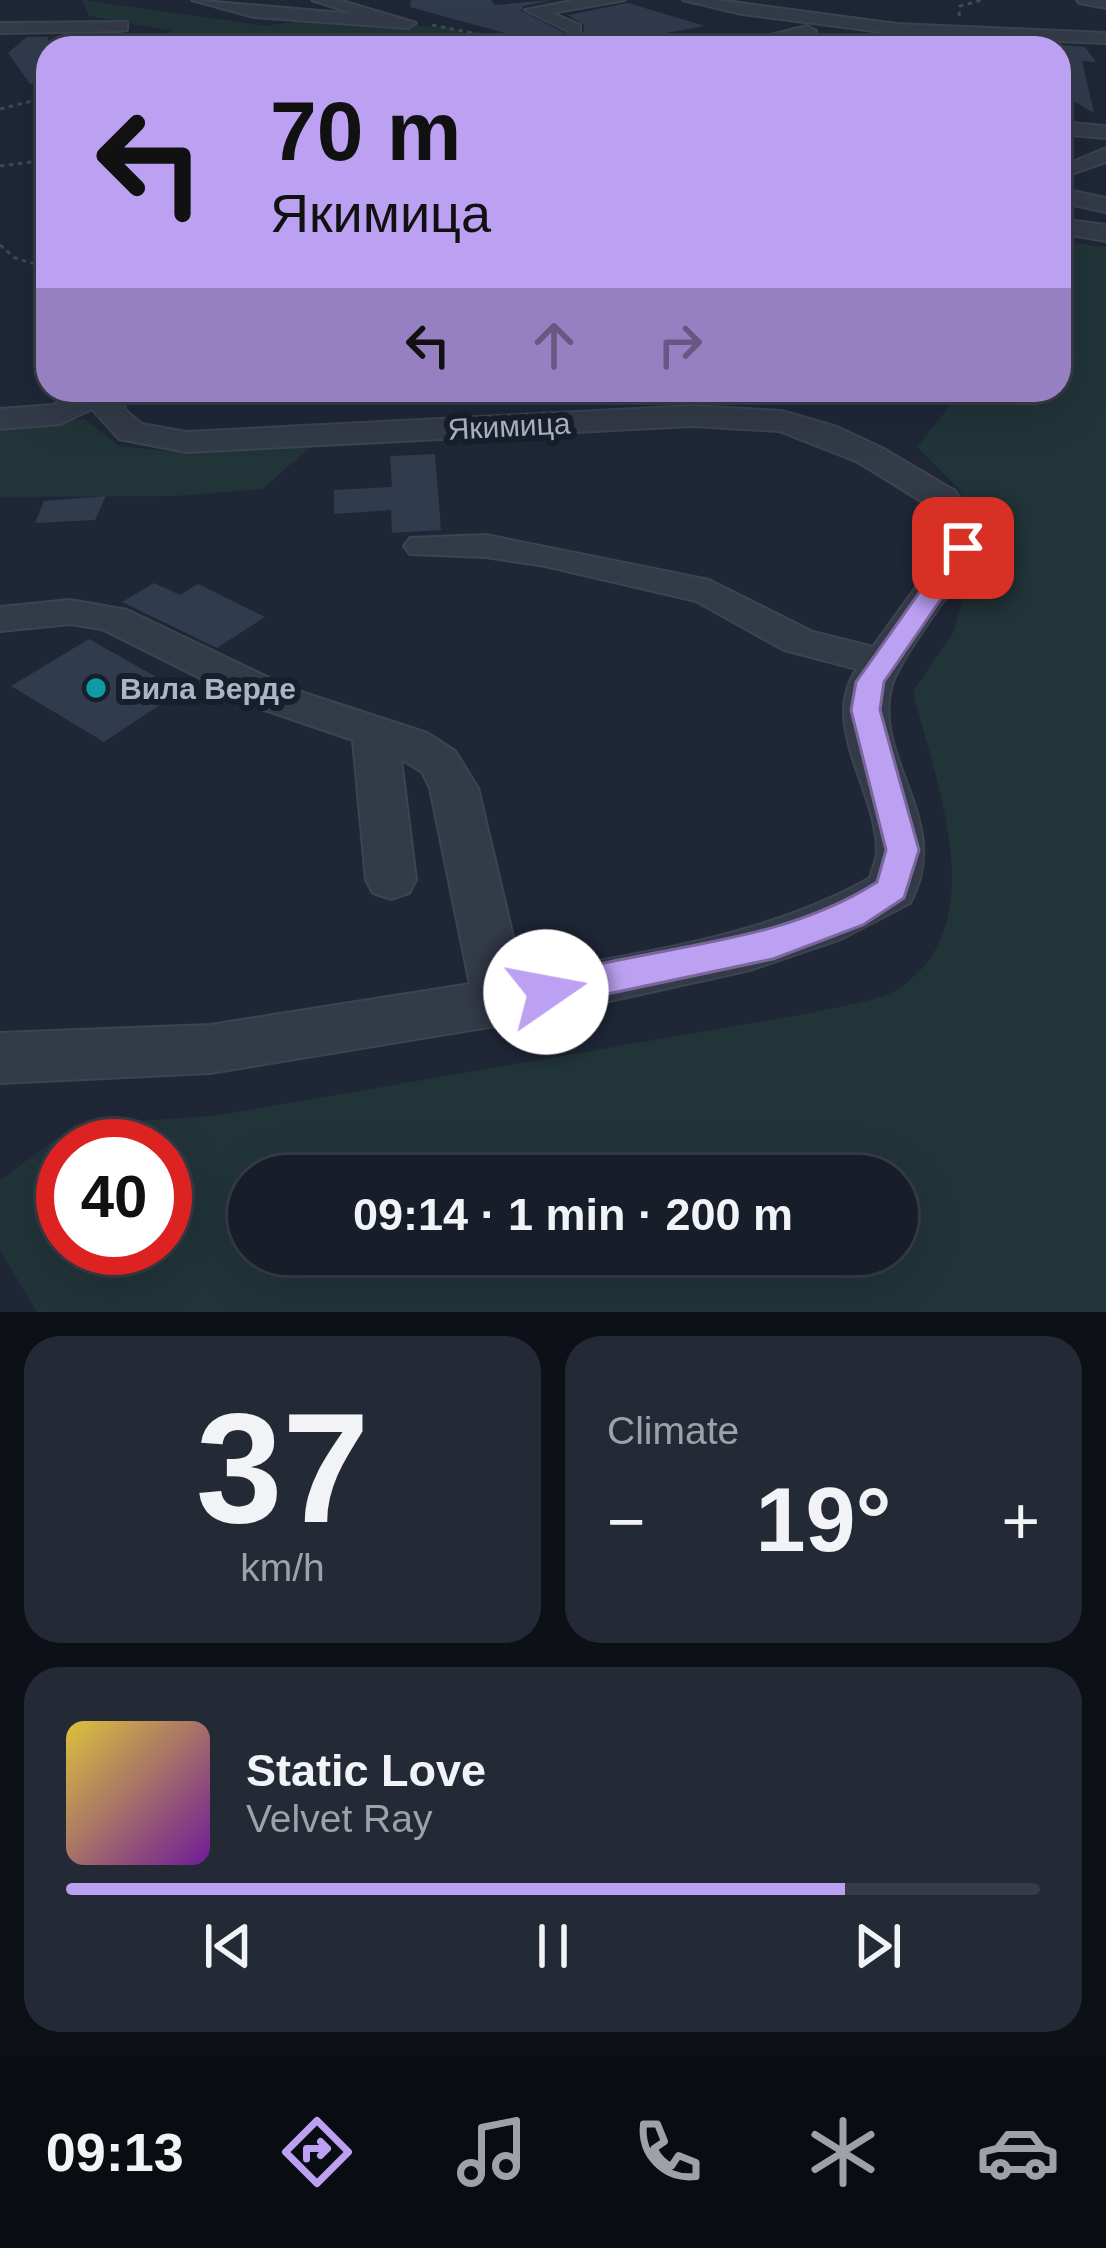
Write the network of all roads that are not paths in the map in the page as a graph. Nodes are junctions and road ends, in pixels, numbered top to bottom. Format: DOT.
graph roads {
  1 [pos="200,0"];
  2 [pos="320,0"];
  3 [pos="617,0"];
  4 [pos="691,0"];
  5 [pos="1085,0"];
  6 [pos="593,3"];
  7 [pos="1106,3"];
  8 [pos="839,4"];
  9 [pos="0,10"];
  10 [pos="605,20"];
  11 [pos="48,24"];
  12 [pos="822,25"];
  13 [pos="121,26"];
  14 [pos="0,28"];
  15 [pos="574,28"];
  16 [pos="776,36"];
  17 [pos="842,36"];
  18 [pos="927,36"];
  19 [pos="1071,43"];
  20 [pos="1103,44"];
  21 [pos="1071,129"];
  22 [pos="1106,132"];
  23 [pos="1106,155"];
  24 [pos="1074,166"];
  25 [pos="1071,198"];
  26 [pos="1106,205"];
  27 [pos="1071,228"];
  28 [pos="1106,233"];
  29 [pos="82,402"];
  30 [pos="107,402"];
  31 [pos="0,419"];
  32 [pos="423,546"];
  33 [pos="0,619"];
  34 [pos="882,662"];
  35 [pos="374,732"];
  36 [pos="392,880"];
  37 [pos="501,1002"];
  38 [pos="0,1058"];
  1 -- 2 [label="street"];
  3 -- 6 [label="street"];
  4 -- 12 [label="street"];
  5 -- 7 [label="street"];
  6 -- 10 [label="street"];
  6 -- 15 [label="street"];
  8 -- 12 [label="street"];
  9 -- 11 [label="street"];
  11 -- 13 [label="street"];
  11 -- 14 [label="street"];
  12 -- 16 [label="street"];
  12 -- 17 [label="street"];
  12 -- 18 [label="street"];
  19 -- 20 [label="street"];
  21 -- 22 [label="street"];
  23 -- 24 [label="street"];
  25 -- 26 [label="street"];
  27 -- 28 [label="street"];
  29 -- 31 [label="street"];
  30 -- 34 [label="street, Якимица"];
  32 -- 34 [label="street"];
  33 -- 35 [label="street"];
  34 -- 37 [label="street, Якимица"];
  35 -- 36 [label="street"];
  35 -- 37 [label="street"];
  37 -- 38 [label="street, Якимица"];
}
